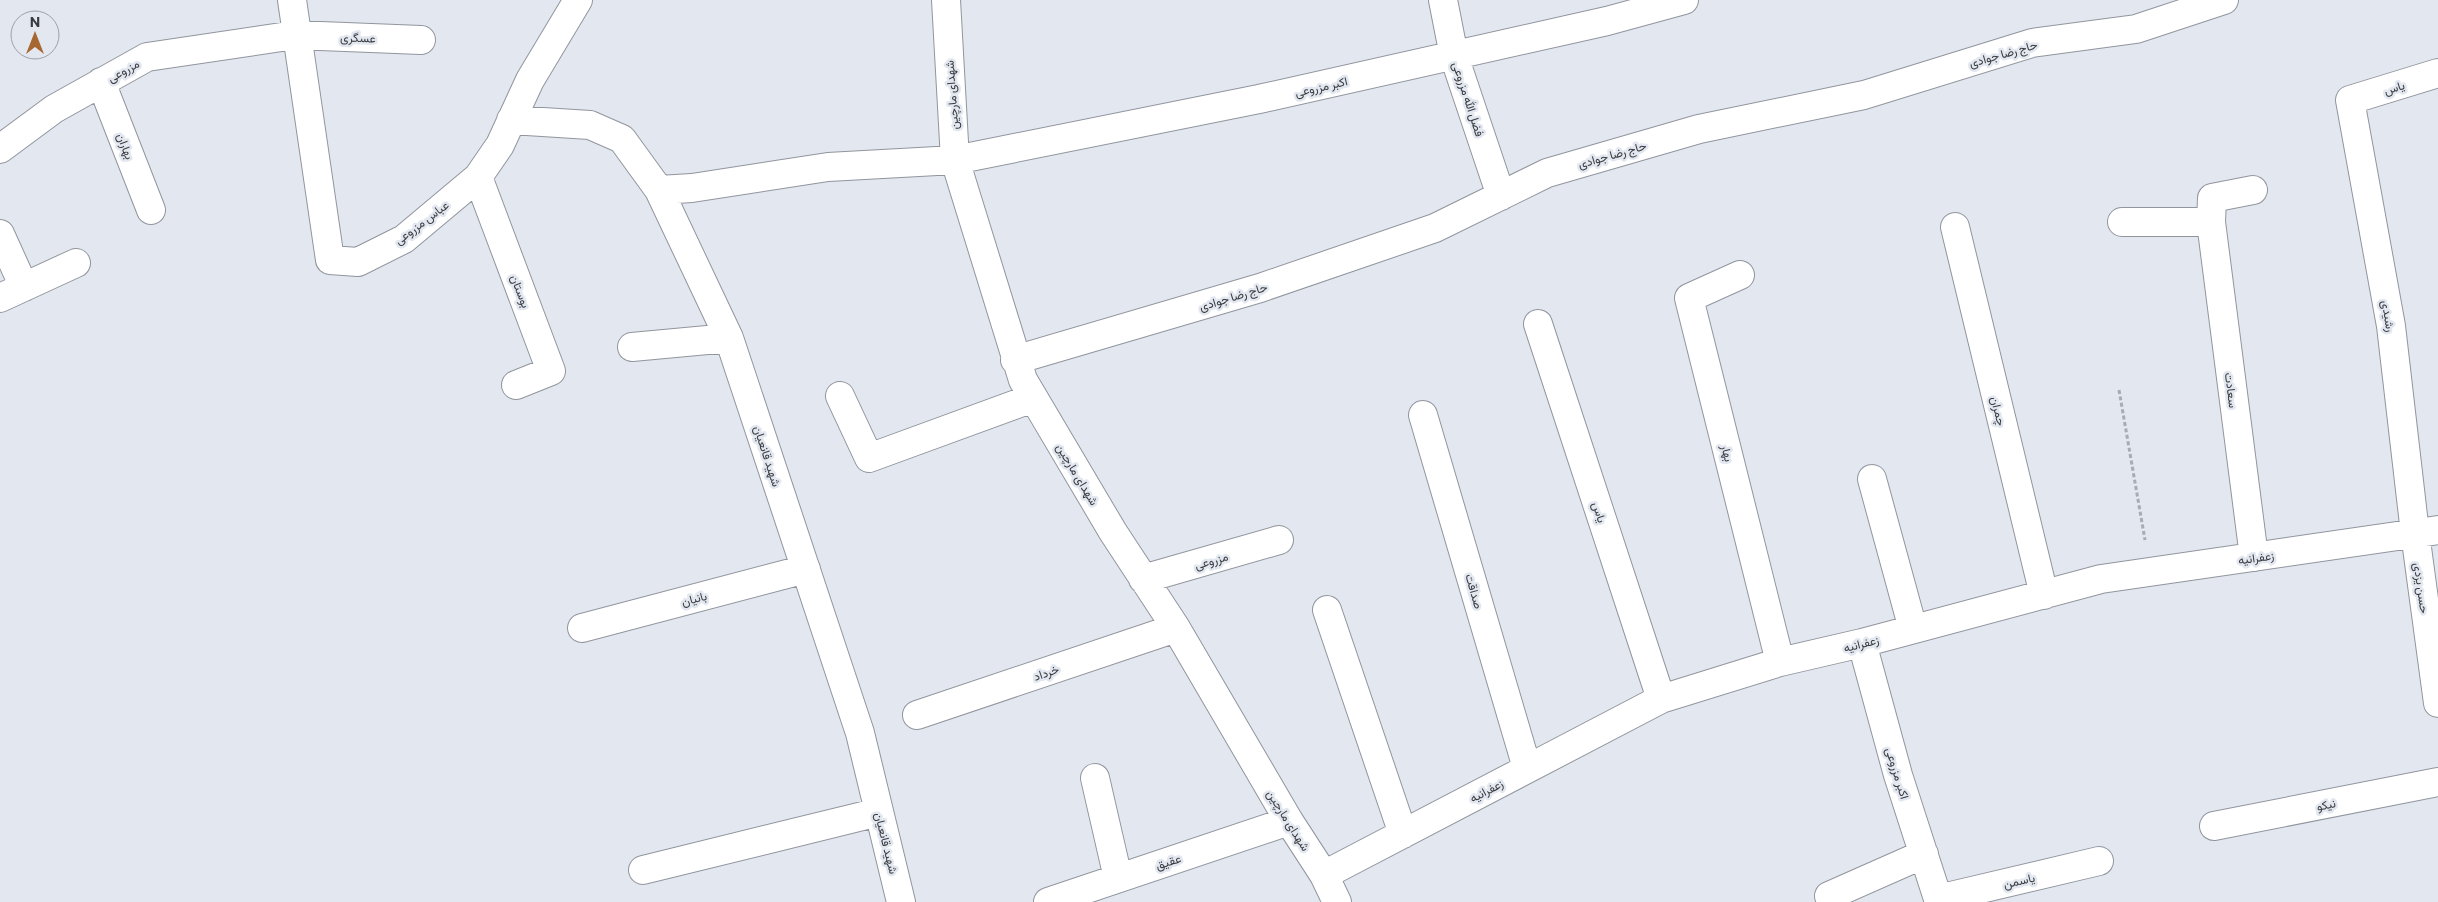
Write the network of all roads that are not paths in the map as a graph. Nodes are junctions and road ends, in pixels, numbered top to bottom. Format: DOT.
graph roads {
  1 [pos="292,0"];
  2 [pos="578,0"];
  3 [pos="946,0"];
  4 [pos="1443,0"];
  5 [pos="1684,0"];
  6 [pos="2224,0"];
  7 [pos="295,35"];
  8 [pos="421,40"];
  9 [pos="1454,56"];
  10 [pos="2438,73"];
  11 [pos="101,82"];
  12 [pos="2350,100"];
  13 [pos="511,120"];
  14 [pos="0,149"];
  15 [pos="955,160"];
  16 [pos="478,177"];
  17 [pos="659,190"];
  18 [pos="2253,190"];
  19 [pos="1500,196"];
  20 [pos="150,210"];
  21 [pos="2122,222"];
  22 [pos="2211,222"];
  23 [pos="1955,228"];
  24 [pos="0,234"];
  25 [pos="76,263"];
  26 [pos="1740,274"];
  27 [pos="12,292"];
  28 [pos="1538,324"];
  29 [pos="728,338"];
  30 [pos="632,347"];
  31 [pos="1015,360"];
  32 [pos="516,385"];
  33 [pos="840,396"];
  34 [pos="1033,398"];
  35 [pos="1423,415"];
  36 [pos="1872,479"];
  37 [pos="2426,532"];
  38 [pos="1279,540"];
  39 [pos="2254,557"];
  40 [pos="806,569"];
  41 [pos="1143,579"];
  42 [pos="2044,595"];
  43 [pos="1327,610"];
  44 [pos="582,628"];
  45 [pos="1176,628"];
  46 [pos="1913,629"];
  47 [pos="1862,643"];
  48 [pos="1780,662"];
  49 [pos="1661,699"];
  50 [pos="2438,703"];
  51 [pos="917,715"];
  52 [pos="1527,768"];
  53 [pos="1095,778"];
  54 [pos="2438,782"];
  55 [pos="879,812"];
  56 [pos="1289,821"];
  57 [pos="2214,826"];
  58 [pos="1402,834"];
  59 [pos="1924,854"];
  60 [pos="2099,861"];
  61 [pos="643,870"];
  62 [pos="1324,875"];
  63 [pos="1118,878"];
  64 [pos="1829,896"];
  65 [pos="1939,901"];
  66 [pos="901,902"];
  67 [pos="1048,902"];
  68 [pos="1337,902"];
  1 -- 7 [label="street, عباس مزروعی"];
  2 -- 13 [label="street, عباس مزروعی"];
  3 -- 15 [label="street, شهدای مارچین"];
  4 -- 9 [label="street, فضل الله مزروعی"];
  5 -- 9 [label="street, اکبر مزروعی"];
  6 -- 19 [label="street, حاج رضا جوادی"];
  7 -- 8 [label="street, عسگری"];
  7 -- 11 [label="street, مزروعی"];
  7 -- 16 [label="street, عباس مزروعی"];
  9 -- 15 [label="street, اکبر مزروعی"];
  9 -- 19 [label="street, فضل الله مزروعی"];
  10 -- 12 [label="street, یاس"];
  11 -- 14 [label="street, مزروعی"];
  11 -- 20 [label="street, بهاران"];
  12 -- 37 [label="street, رشیدی"];
  13 -- 16 [label="street, عباس مزروعی"];
  13 -- 17 [label="street, شهید قانعیان"];
  15 -- 17 [label="street, اکبر مزروعی"];
  15 -- 31 [label="street, شهدای مارچین"];
  16 -- 32 [label="street, بوستان"];
  17 -- 29 [label="street, شهید قانعیان"];
  18 -- 22 [label="street, سعادت"];
  19 -- 31 [label="street, حاج رضا جوادی"];
  21 -- 22 [label="street"];
  22 -- 39 [label="street, سعادت"];
  23 -- 42 [label="street, چمران"];
  24 -- 27 [label="street"];
  25 -- 27 [label="street"];
  26 -- 48 [label="street, بهار"];
  28 -- 49 [label="street, یاس"];
  29 -- 30 [label="street"];
  29 -- 40 [label="street, شهید قانعیان"];
  31 -- 34 [label="street, شهدای مارچین"];
  33 -- 34 [label="street"];
  34 -- 41 [label="street, شهدای مارچین"];
  35 -- 52 [label="street, صداقت"];
  36 -- 46 [label="street"];
  37 -- 39 [label="street, زعفرانیه"];
  37 -- 50 [label="street, حسن یزدی"];
  38 -- 41 [label="street, مزروعی"];
  39 -- 42 [label="street, زعفرانیه"];
  40 -- 44 [label="street, بانیان"];
  40 -- 55 [label="street, شهید قانعیان"];
  41 -- 45 [label="street, شهدای مارچین"];
  42 -- 46 [label="street, زعفرانیه"];
  43 -- 58 [label="street"];
  45 -- 51 [label="street, خرداد"];
  45 -- 56 [label="street, شهدای مارچین"];
  46 -- 47 [label="street, زعفرانیه"];
  47 -- 48 [label="street, زعفرانیه"];
  47 -- 59 [label="street, اکبر مزروعی"];
  48 -- 49 [label="street, زعفرانیه"];
  49 -- 52 [label="street, زعفرانیه"];
  52 -- 58 [label="street, زعفرانیه"];
  53 -- 63 [label="street"];
  54 -- 57 [label="street, نیکو"];
  55 -- 61 [label="street"];
  55 -- 66 [label="street, شهید قانعیان"];
  56 -- 62 [label="street, شهدای مارچین"];
  56 -- 63 [label="street, عقیق"];
  58 -- 62 [label="street, زعفرانیه"];
  59 -- 64 [label="street"];
  59 -- 65 [label="street, اکبر مزروعی"];
  60 -- 65 [label="street, یاسمن"];
  62 -- 68 [label="street, شهدای مارچین"];
  63 -- 67 [label="street, عقیق"];
}
